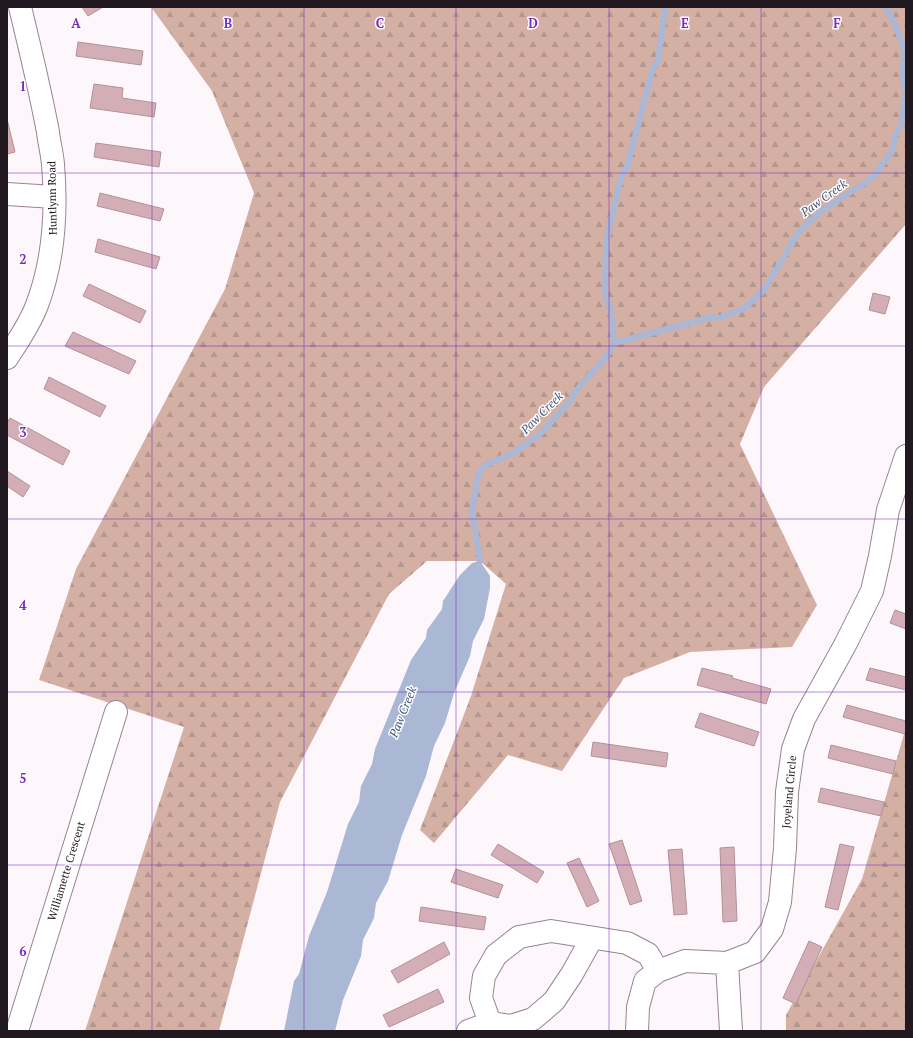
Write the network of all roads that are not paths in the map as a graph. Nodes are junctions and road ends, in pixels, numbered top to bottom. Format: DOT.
graph roads {
  1 [pos="20,7"];
  2 [pos="7,194"];
  3 [pos="54,197"];
  4 [pos="7,358"];
  5 [pos="906,456"];
  6 [pos="116,712"];
  7 [pos="592,938"];
  8 [pos="728,963"];
  9 [pos="658,971"];
  10 [pos="490,1023"];
  11 [pos="17,1031"];
  12 [pos="468,1031"];
  13 [pos="637,1031"];
  14 [pos="731,1031"];
  1 -- 3 [label="street, Huntlynn Road"];
  2 -- 3 [label="street"];
  3 -- 4 [label="street, Huntlynn Road"];
  5 -- 8 [label="street, Joyeland Circle"];
  6 -- 11 [label="street, Williamette Crescent"];
  7 -- 9 [label="street"];
  7 -- 10 [label="street"];
  7 -- 10 [label="street"];
  8 -- 9 [label="street, Joyeland Circle"];
  8 -- 14 [label="street"];
  9 -- 13 [label="street, Joyeland Circle"];
  10 -- 12 [label="street"];
}
